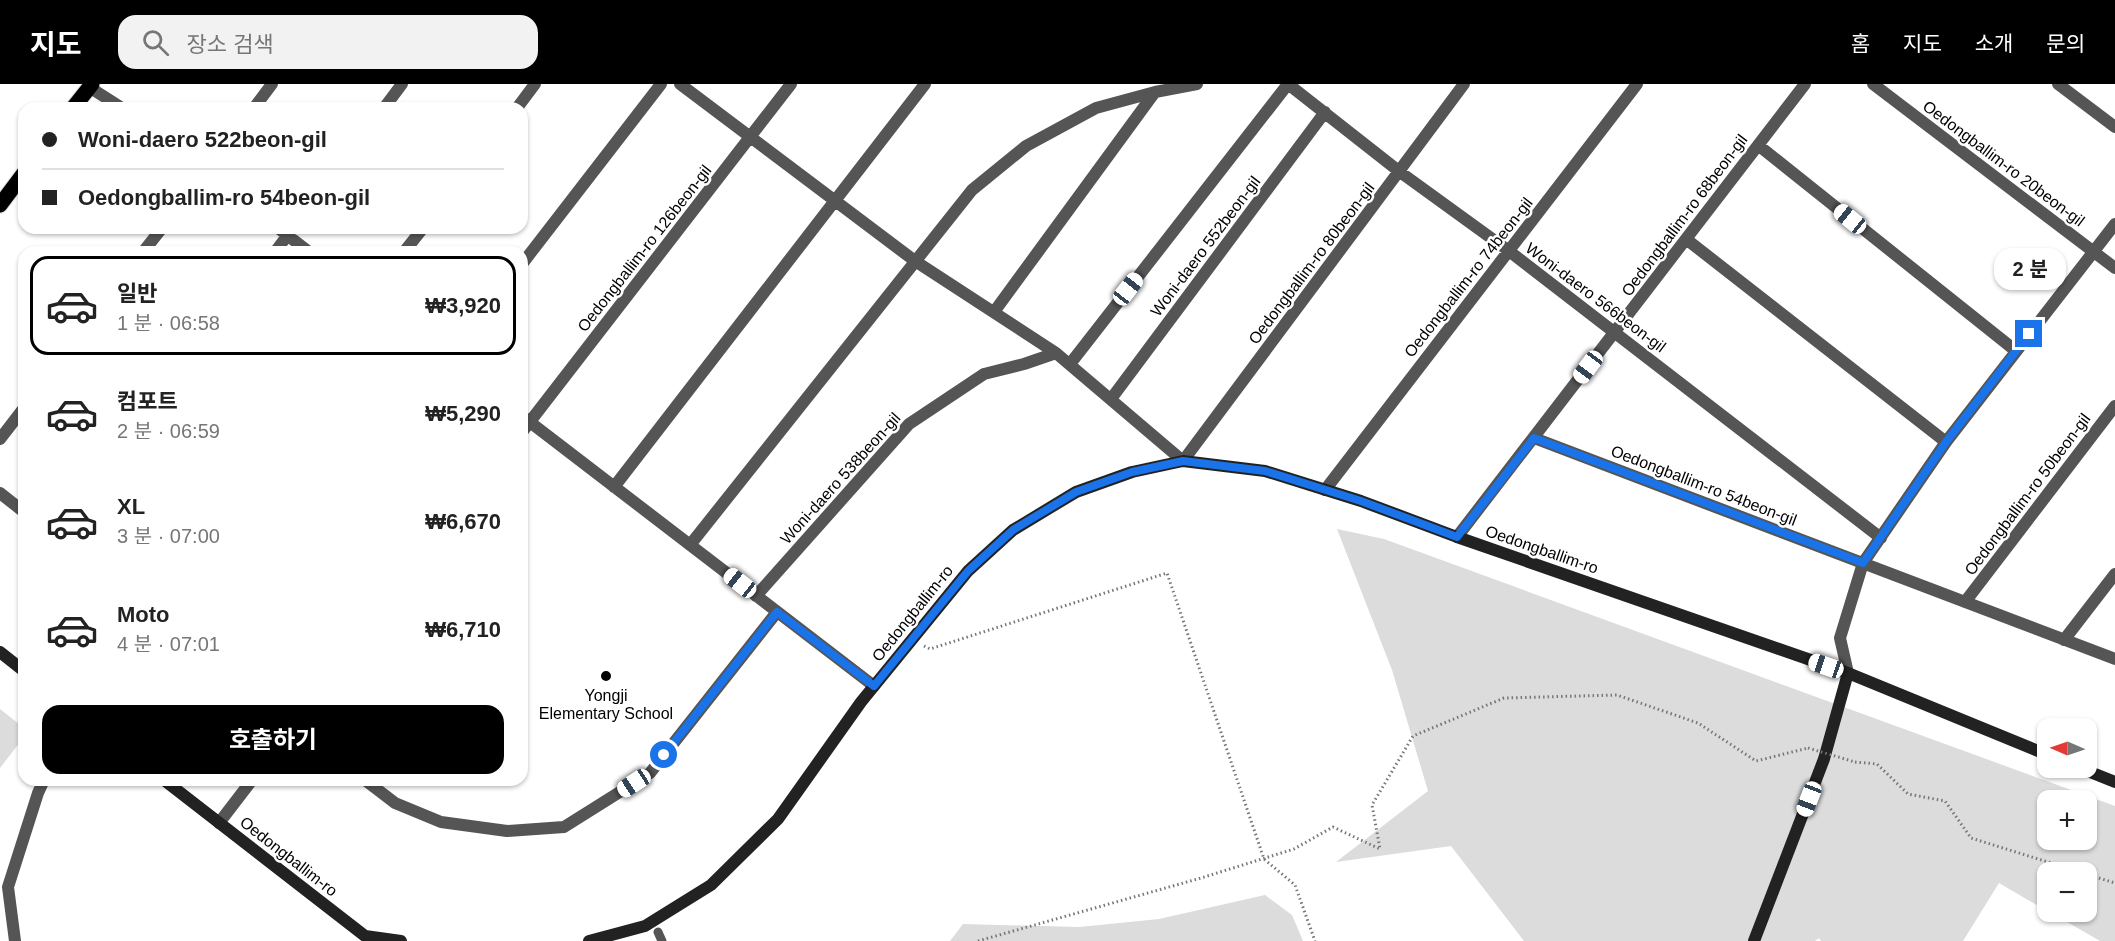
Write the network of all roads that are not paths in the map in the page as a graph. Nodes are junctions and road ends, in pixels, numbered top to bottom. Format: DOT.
graph roads {
  1 [pos="272,84"];
  2 [pos="402,84"];
  3 [pos="536,84"];
  4 [pos="661,84"];
  5 [pos="680,84"];
  6 [pos="791,84"];
  7 [pos="925,84"];
  8 [pos="1197,84"];
  9 [pos="1288,84"];
  10 [pos="1464,84"];
  11 [pos="1637,84"];
  12 [pos="1805,84"];
  13 [pos="1873,84"];
  14 [pos="2058,84"];
  15 [pos="90,86"];
  16 [pos="1155,92"];
  17 [pos="78,102"];
  18 [pos="113,102"];
  19 [pos="258,102"];
  20 [pos="388,102"];
  21 [pos="522,102"];
  22 [pos="1325,112"];
  23 [pos="2115,127"];
  24 [pos="750,137"];
  25 [pos="1758,146"];
  26 [pos="1400,172"];
  27 [pos="18,181"];
  28 [pos="835,200"];
  29 [pos="0,205"];
  30 [pos="2115,224"];
  31 [pos="290,234"];
  32 [pos="418,234"];
  33 [pos="1686,239"];
  34 [pos="303,246"];
  35 [pos="409,246"];
  36 [pos="1509,251"];
  37 [pos="2093,252"];
  38 [pos="528,256"];
  39 [pos="915,261"];
  40 [pos="2115,268"];
  41 [pos="994,312"];
  42 [pos="1615,332"];
  43 [pos="2016,351"];
  44 [pos="1056,353"];
  45 [pos="1070,364"];
  46 [pos="1111,399"];
  47 [pos="2115,406"];
  48 [pos="18,416"];
  49 [pos="528,419"];
  50 [pos="528,425"];
  51 [pos="1534,438"];
  52 [pos="0,440"];
  53 [pos="1946,442"];
  54 [pos="1183,461"];
  55 [pos="614,487"];
  56 [pos="1325,490"];
  57 [pos="0,493"];
  58 [pos="18,507"];
  59 [pos="1457,537"];
  60 [pos="1881,537"];
  61 [pos="690,545"];
  62 [pos="1863,563"];
  63 [pos="2115,574"];
  64 [pos="756,596"];
  65 [pos="1965,602"];
  66 [pos="777,612"];
  67 [pos="2064,640"];
  68 [pos="0,652"];
  69 [pos="2115,660"];
  70 [pos="18,666"];
  71 [pos="1848,673"];
  72 [pos="874,686"];
  73 [pos="2037,750"];
  74 [pos="2097,776"];
  75 [pos="2115,783"];
  76 [pos="41,786"];
  77 [pos="172,786"];
  78 [pos="247,786"];
  79 [pos="373,786"];
  80 [pos="219,823"];
  81 [pos="364,939"];
  82 [pos="15,941"];
  83 [pos="401,941"];
  84 [pos="590,941"];
  85 [pos="1754,941"];
  1 -- 19 [label="street"];
  2 -- 20 [label="street"];
  3 -- 21 [label="street"];
  4 -- 38 [label="street"];
  5 -- 24 [label="street"];
  6 -- 24 [label="street, Oedongballim-ro 126beon-gil"];
  7 -- 28 [label="street"];
  8 -- 16 [label="street"];
  9 -- 22 [label="street, Woni-daero 566beon-gil"];
  9 -- 45 [label="street, Woni-daero 552beon-gil"];
  10 -- 26 [label="street, Oedongballim-ro 80beon-gil"];
  11 -- 36 [label="street, Oedongballim-ro 74beon-gil"];
  12 -- 25 [label="street, Oedongballim-ro 68beon-gil"];
  13 -- 37 [label="street, Oedongballim-ro 20beon-gil"];
  14 -- 23 [label="street"];
  15 -- 17 [label="main road"];
  15 -- 18 [label="street"];
  16 -- 39 [label="street"];
  16 -- 41 [label="street"];
  22 -- 26 [label="street, Woni-daero 566beon-gil"];
  22 -- 46 [label="street, Woni-daero 552beon-gil"];
  24 -- 28 [label="street"];
  24 -- 49 [label="street, Oedongballim-ro 126beon-gil"];
  25 -- 33 [label="street, Oedongballim-ro 68beon-gil"];
  25 -- 43 [label="street"];
  26 -- 36 [label="street, Woni-daero 566beon-gil"];
  26 -- 54 [label="street, Oedongballim-ro 80beon-gil"];
  27 -- 29 [label="main road"];
  28 -- 39 [label="street"];
  28 -- 55 [label="street"];
  30 -- 37 [label="street"];
  31 -- 34 [label="street"];
  32 -- 35 [label="street"];
  33 -- 42 [label="street, Oedongballim-ro 68beon-gil"];
  33 -- 53 [label="street"];
  36 -- 42 [label="street, Woni-daero 566beon-gil"];
  36 -- 56 [label="street, Oedongballim-ro 74beon-gil"];
  37 -- 40 [label="street, Oedongballim-ro 20beon-gil"];
  37 -- 43 [label="street"];
  39 -- 41 [label="street"];
  39 -- 61 [label="street"];
  41 -- 44 [label="street"];
  42 -- 51 [label="street, Oedongballim-ro 68beon-gil"];
  42 -- 60 [label="street, Woni-daero 566beon-gil"];
  43 -- 53 [label="street"];
  44 -- 45 [label="street"];
  44 -- 64 [label="street, Woni-daero 538beon-gil"];
  45 -- 46 [label="street"];
  46 -- 54 [label="street"];
  47 -- 65 [label="street, Oedongballim-ro 50beon-gil"];
  48 -- 52 [label="street"];
  50 -- 55 [label="street"];
  51 -- 59 [label="street, Oedongballim-ro 68beon-gil"];
  51 -- 62 [label="street, Oedongballim-ro 54beon-gil"];
  53 -- 60 [label="street"];
  54 -- 56 [label="main road, Oedongballim-ro"];
  54 -- 72 [label="main road, Oedongballim-ro"];
  55 -- 61 [label="street"];
  56 -- 59 [label="main road, Oedongballim-ro"];
  57 -- 58 [label="street"];
  59 -- 71 [label="main road, Oedongballim-ro"];
  60 -- 62 [label="street"];
  61 -- 64 [label="street"];
  62 -- 65 [label="street, Oedongballim-ro 54beon-gil"];
  62 -- 71 [label="street"];
  63 -- 67 [label="street"];
  64 -- 66 [label="street"];
  65 -- 67 [label="street, Oedongballim-ro 54beon-gil"];
  66 -- 72 [label="street"];
  66 -- 79 [label="street"];
  67 -- 69 [label="street, Oedongballim-ro 54beon-gil"];
  68 -- 70 [label="main road"];
  71 -- 73 [label="main road, Oedongballim-ro"];
  71 -- 85 [label="main road"];
  72 -- 84 [label="main road, Oedongballim-ro"];
  74 -- 75 [label="main road"];
  76 -- 82 [label="street"];
  77 -- 80 [label="main road, Oedongballim-ro"];
  78 -- 80 [label="street"];
  80 -- 81 [label="main road, Oedongballim-ro"];
  81 -- 83 [label="main road, Oedongballim-ro"];
}
